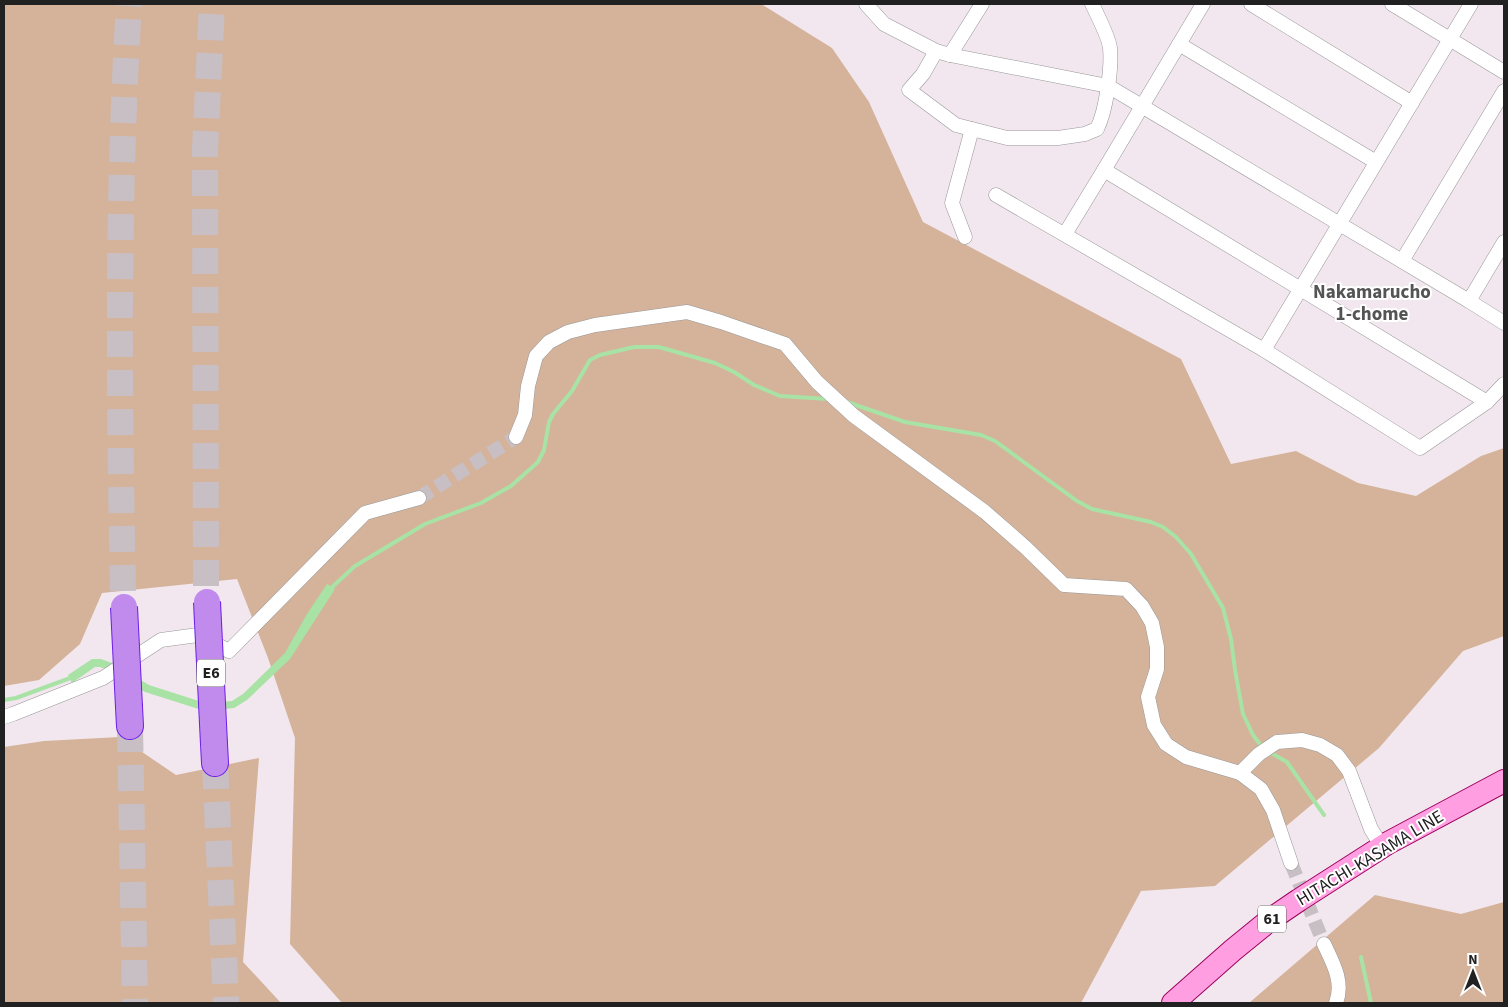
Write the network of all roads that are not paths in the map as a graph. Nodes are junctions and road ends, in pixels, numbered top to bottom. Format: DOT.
graph roads {
  1 [pos="866,4"];
  2 [pos="982,4"];
  3 [pos="1092,4"];
  4 [pos="1203,4"];
  5 [pos="1250,4"];
  6 [pos="1392,4"];
  7 [pos="1471,4"];
  8 [pos="1451,39"];
  9 [pos="1178,44"];
  10 [pos="936,51"];
  11 [pos="950,55"];
  12 [pos="1504,72"];
  13 [pos="1108,86"];
  14 [pos="1504,91"];
  15 [pos="1412,103"];
  16 [pos="1143,105"];
  17 [pos="972,129"];
  18 [pos="1376,162"];
  19 [pos="1104,170"];
  20 [pos="996,195"];
  21 [pos="1339,224"];
  22 [pos="1065,234"];
  23 [pos="965,237"];
  24 [pos="1504,242"];
  25 [pos="1402,261"];
  26 [pos="1300,288"];
  27 [pos="1470,301"];
  28 [pos="1504,323"];
  29 [pos="1264,350"];
  30 [pos="1504,384"];
  31 [pos="1487,402"];
  32 [pos="516,437"];
  33 [pos="419,498"];
  34 [pos="206,594"];
  35 [pos="124,599"];
  36 [pos="4,717"];
  37 [pos="130,717"];
  38 [pos="215,754"];
  39 [pos="1240,773"];
  40 [pos="1504,782"];
  41 [pos="1382,848"];
  42 [pos="1292,863"];
  43 [pos="1324,944"];
  44 [pos="1173,1003"];
  45 [pos="1336,1003"];
  1 -- 10 [label="street"];
  2 -- 11 [label="street"];
  3 -- 13 [label="street"];
  4 -- 9 [label="street"];
  5 -- 15 [label="street"];
  6 -- 8 [label="street"];
  7 -- 8 [label="street"];
  8 -- 12 [label="street"];
  8 -- 15 [label="street"];
  9 -- 16 [label="street"];
  9 -- 18 [label="street"];
  10 -- 11 [label="street"];
  10 -- 17 [label="street"];
  11 -- 13 [label="street"];
  13 -- 16 [label="street"];
  13 -- 17 [label="street"];
  14 -- 25 [label="street"];
  15 -- 18 [label="street"];
  16 -- 19 [label="street"];
  16 -- 21 [label="street"];
  17 -- 23 [label="street"];
  18 -- 21 [label="street"];
  19 -- 22 [label="street"];
  19 -- 26 [label="street"];
  20 -- 22 [label="street"];
  21 -- 25 [label="street"];
  21 -- 26 [label="street"];
  22 -- 29 [label="street"];
  24 -- 27 [label="street"];
  25 -- 27 [label="street"];
  26 -- 29 [label="street"];
  26 -- 31 [label="street"];
  27 -- 28 [label="street"];
  29 -- 31 [label="street"];
  30 -- 31 [label="street"];
  32 -- 39 [label="street"];
  33 -- 36 [label="street"];
  34 -- 38 [label="highway, E6, bridge"];
  35 -- 37 [label="highway, bridge"];
  39 -- 41 [label="street"];
  39 -- 42 [label="street"];
  40 -- 41 [label="main road, HITACHI-KASAMA LINE / 61"];
  41 -- 44 [label="main road, HITACHI-KASAMA LINE / 61"];
  43 -- 45 [label="street"];
}
